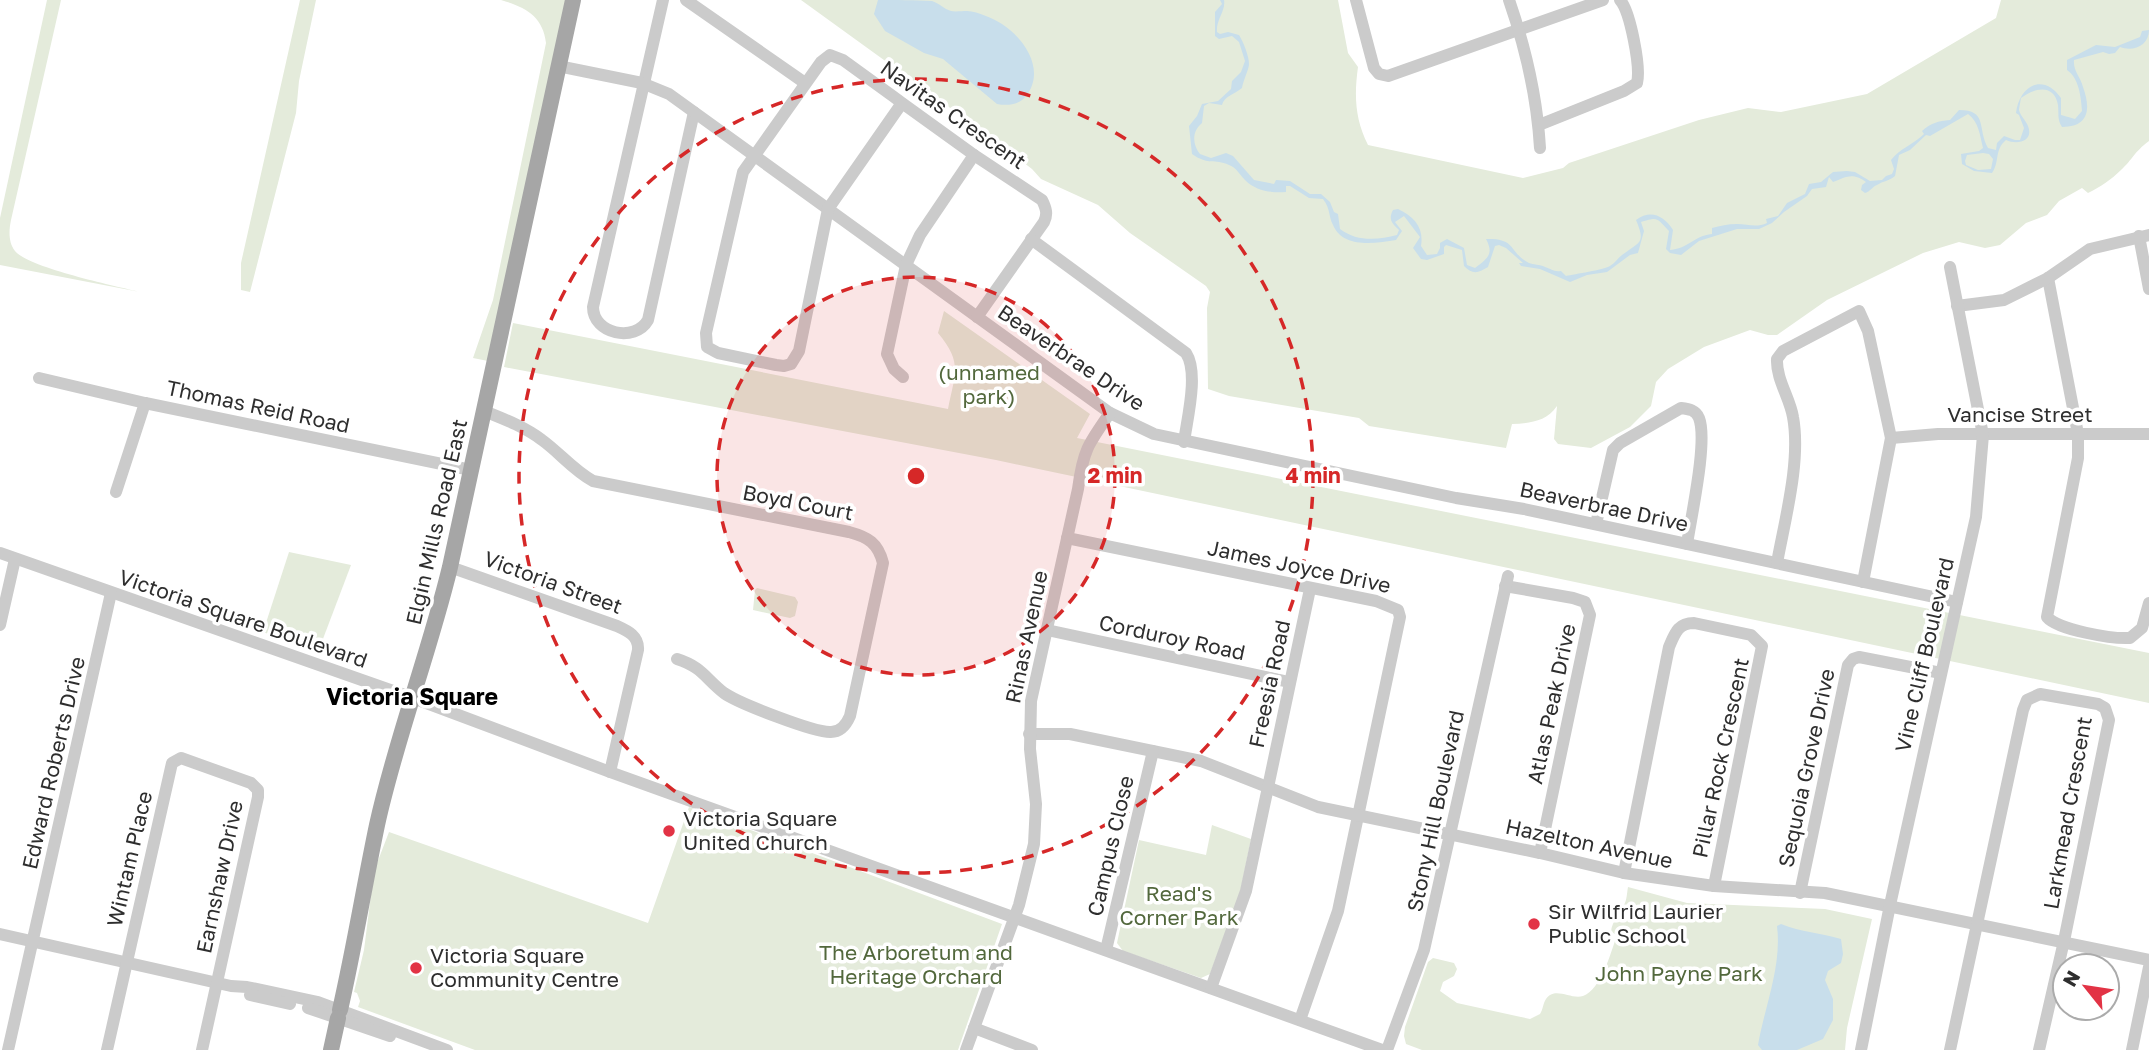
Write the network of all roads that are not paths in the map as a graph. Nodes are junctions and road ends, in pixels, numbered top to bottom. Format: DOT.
graph roads {
  1 [pos="573,0"];
  2 [pos="663,0"];
  3 [pos="686,0"];
  4 [pos="1356,0"];
  5 [pos="1508,0"];
  6 [pos="1603,0"];
  7 [pos="1620,0"];
  8 [pos="1519,29"];
  9 [pos="558,65"];
  10 [pos="642,83"];
  11 [pos="806,83"];
  12 [pos="902,103"];
  13 [pos="694,111"];
  14 [pos="1539,125"];
  15 [pos="1541,148"];
  16 [pos="753,155"];
  17 [pos="974,155"];
  18 [pos="828,209"];
  19 [pos="2144,236"];
  20 [pos="1031,239"];
  21 [pos="906,265"];
  22 [pos="1950,267"];
  23 [pos="2048,278"];
  24 [pos="2149,289"];
  25 [pos="1957,306"];
  26 [pos="977,317"];
  27 [pos="903,377"];
  28 [pos="39,378"];
  29 [pos="145,403"];
  30 [pos="484,411"];
  31 [pos="1110,413"];
  32 [pos="2078,434"];
  33 [pos="2149,434"];
  34 [pos="1983,435"];
  35 [pos="1891,438"];
  36 [pos="1184,442"];
  37 [pos="471,470"];
  38 [pos="116,492"];
  39 [pos="1596,524"];
  40 [pos="1068,538"];
  41 [pos="1687,544"];
  42 [pos="0,553"];
  43 [pos="15,559"];
  44 [pos="1777,563"];
  45 [pos="450,567"];
  46 [pos="1507,581"];
  47 [pos="1863,582"];
  48 [pos="1310,589"];
  49 [pos="111,593"];
  50 [pos="1957,602"];
  51 [pos="2149,606"];
  52 [pos="0,625"];
  53 [pos="1047,630"];
  54 [pos="677,659"];
  55 [pos="1941,673"];
  56 [pos="1289,682"];
  57 [pos="413,698"];
  58 [pos="1030,734"];
  59 [pos="1153,751"];
  60 [pos="172,764"];
  61 [pos="610,772"];
  62 [pos="1269,787"];
  63 [pos="1358,816"];
  64 [pos="1450,834"];
  65 [pos="1540,853"];
  66 [pos="1624,873"];
  67 [pos="1714,886"];
  68 [pos="1800,893"];
  69 [pos="1890,905"];
  70 [pos="1014,919"];
  71 [pos="1976,923"];
  72 [pos="0,934"];
  73 [pos="33,941"];
  74 [pos="2064,941"];
  75 [pos="1106,950"];
  76 [pos="2149,960"];
  77 [pos="126,962"];
  78 [pos="2149,967"];
  79 [pos="217,983"];
  80 [pos="1212,988"];
  81 [pos="339,1014"];
  82 [pos="1300,1020"];
  83 [pos="974,1028"];
  84 [pos="444,1049"];
  85 [pos="8,1050"];
  86 [pos="107,1050"];
  87 [pos="202,1050"];
  88 [pos="331,1050"];
  89 [pos="966,1050"];
  90 [pos="1032,1050"];
  91 [pos="1384,1050"];
  92 [pos="1861,1050"];
  93 [pos="1950,1050"];
  94 [pos="2039,1050"];
  95 [pos="2132,1050"];
  1 -- 9 [label="main road, Elgin Mills Road East"];
  2 -- 10 [label="street"];
  3 -- 11 [label="street"];
  4 -- 8 [label="street"];
  5 -- 8 [label="street"];
  6 -- 8 [label="street"];
  7 -- 14 [label="street"];
  8 -- 14 [label="street"];
  9 -- 10 [label="street, Beaverbrae Drive"];
  9 -- 30 [label="main road, Elgin Mills Road East"];
  10 -- 13 [label="street, Beaverbrae Drive"];
  10 -- 13 [label="street"];
  11 -- 12 [label="street, Navitas Crescent"];
  11 -- 16 [label="street, Navitas Crescent"];
  12 -- 17 [label="street, Navitas Crescent"];
  12 -- 18 [label="street"];
  13 -- 16 [label="street, Beaverbrae Drive"];
  14 -- 15 [label="street"];
  16 -- 18 [label="street, Beaverbrae Drive"];
  16 -- 18 [label="street, Navitas Crescent"];
  17 -- 20 [label="street, Navitas Crescent"];
  17 -- 21 [label="street"];
  18 -- 21 [label="street, Beaverbrae Drive"];
  19 -- 23 [label="street"];
  19 -- 24 [label="street"];
  20 -- 26 [label="street, Navitas Crescent"];
  20 -- 36 [label="street"];
  21 -- 26 [label="street, Beaverbrae Drive"];
  21 -- 27 [label="street"];
  22 -- 25 [label="street, Vine Cliff Boulevard"];
  23 -- 25 [label="street"];
  23 -- 32 [label="street"];
  25 -- 34 [label="street, Vine Cliff Boulevard"];
  26 -- 31 [label="street, Beaverbrae Drive"];
  28 -- 29 [label="street, Thomas Reid Road"];
  29 -- 37 [label="street, Thomas Reid Road"];
  29 -- 38 [label="street"];
  30 -- 37 [label="main road, Elgin Mills Road East"];
  30 -- 54 [label="street, Boyd Court"];
  31 -- 36 [label="street, Beaverbrae Drive"];
  31 -- 40 [label="street, Rinas Avenue"];
  32 -- 33 [label="street, Vancise Street"];
  32 -- 34 [label="street, Vancise Street"];
  32 -- 51 [label="street"];
  34 -- 35 [label="street, Vancise Street"];
  34 -- 50 [label="street, Vine Cliff Boulevard"];
  35 -- 44 [label="street"];
  35 -- 47 [label="street"];
  36 -- 39 [label="street, Beaverbrae Drive"];
  37 -- 45 [label="main road, Elgin Mills Road East"];
  39 -- 41 [label="street, Beaverbrae Drive"];
  39 -- 41 [label="street"];
  40 -- 48 [label="street, James Joyce Drive"];
  40 -- 53 [label="street, Rinas Avenue"];
  41 -- 44 [label="street, Beaverbrae Drive"];
  42 -- 43 [label="street, Victoria Square Boulevard"];
  43 -- 49 [label="street, Victoria Square Boulevard"];
  43 -- 52 [label="street"];
  44 -- 47 [label="street, Beaverbrae Drive"];
  45 -- 57 [label="main road, Elgin Mills Road East"];
  45 -- 61 [label="street, Victoria Street"];
  46 -- 64 [label="street, Stony Hill Boulevard"];
  46 -- 65 [label="street, Atlas Peak Drive"];
  47 -- 50 [label="street, Beaverbrae Drive"];
  48 -- 56 [label="street, Freesia Road"];
  48 -- 63 [label="street, James Joyce Drive"];
  49 -- 57 [label="street, Victoria Square Boulevard"];
  49 -- 73 [label="street, Edward Roberts Drive"];
  50 -- 55 [label="street, Vine Cliff Boulevard"];
  53 -- 56 [label="street, Corduroy Road"];
  53 -- 58 [label="street, Rinas Avenue"];
  55 -- 68 [label="street, Sequoia Grove Drive"];
  55 -- 69 [label="street, Vine Cliff Boulevard"];
  56 -- 62 [label="street, Freesia Road"];
  57 -- 61 [label="street, Victoria Square Boulevard"];
  57 -- 81 [label="main road, Elgin Mills Road East"];
  58 -- 59 [label="street, Hazelton Avenue"];
  58 -- 70 [label="street, Rinas Avenue"];
  59 -- 62 [label="street, Hazelton Avenue"];
  59 -- 75 [label="street, Campus Close"];
  60 -- 77 [label="street, Wintam Place"];
  60 -- 79 [label="street, Earnshaw Drive"];
  61 -- 70 [label="street, Victoria Square Boulevard"];
  62 -- 63 [label="street, Hazelton Avenue"];
  62 -- 80 [label="street, Freesia Road"];
  63 -- 64 [label="street, Hazelton Avenue"];
  63 -- 82 [label="street"];
  64 -- 65 [label="street, Hazelton Avenue"];
  64 -- 91 [label="street, Stony Hill Boulevard"];
  65 -- 66 [label="street, Hazelton Avenue"];
  66 -- 67 [label="street, Hazelton Avenue"];
  66 -- 67 [label="street, Pillar Rock Crescent"];
  67 -- 68 [label="street, Hazelton Avenue"];
  68 -- 69 [label="street, Hazelton Avenue"];
  69 -- 71 [label="street, Hazelton Avenue"];
  69 -- 92 [label="street, Vine Cliff Boulevard"];
  70 -- 75 [label="street, Victoria Square Boulevard"];
  70 -- 83 [label="street, Rinas Avenue"];
  71 -- 74 [label="street, Hazelton Avenue"];
  71 -- 74 [label="street, Larkmead Crescent"];
  71 -- 93 [label="street"];
  72 -- 73 [label="street"];
  73 -- 77 [label="street"];
  73 -- 85 [label="street, Edward Roberts Drive"];
  74 -- 76 [label="street, Hazelton Avenue"];
  74 -- 94 [label="street"];
  75 -- 80 [label="street, Victoria Square Boulevard"];
  77 -- 79 [label="street"];
  77 -- 86 [label="street, Wintam Place"];
  78 -- 95 [label="street"];
  79 -- 81 [label="street"];
  79 -- 87 [label="street"];
  80 -- 82 [label="street, Victoria Square Boulevard"];
  81 -- 84 [label="street"];
  81 -- 88 [label="main road, Elgin Mills Road East"];
  82 -- 91 [label="street, Victoria Square Boulevard"];
  83 -- 89 [label="street, Rinas Avenue"];
  83 -- 90 [label="street"];
}
